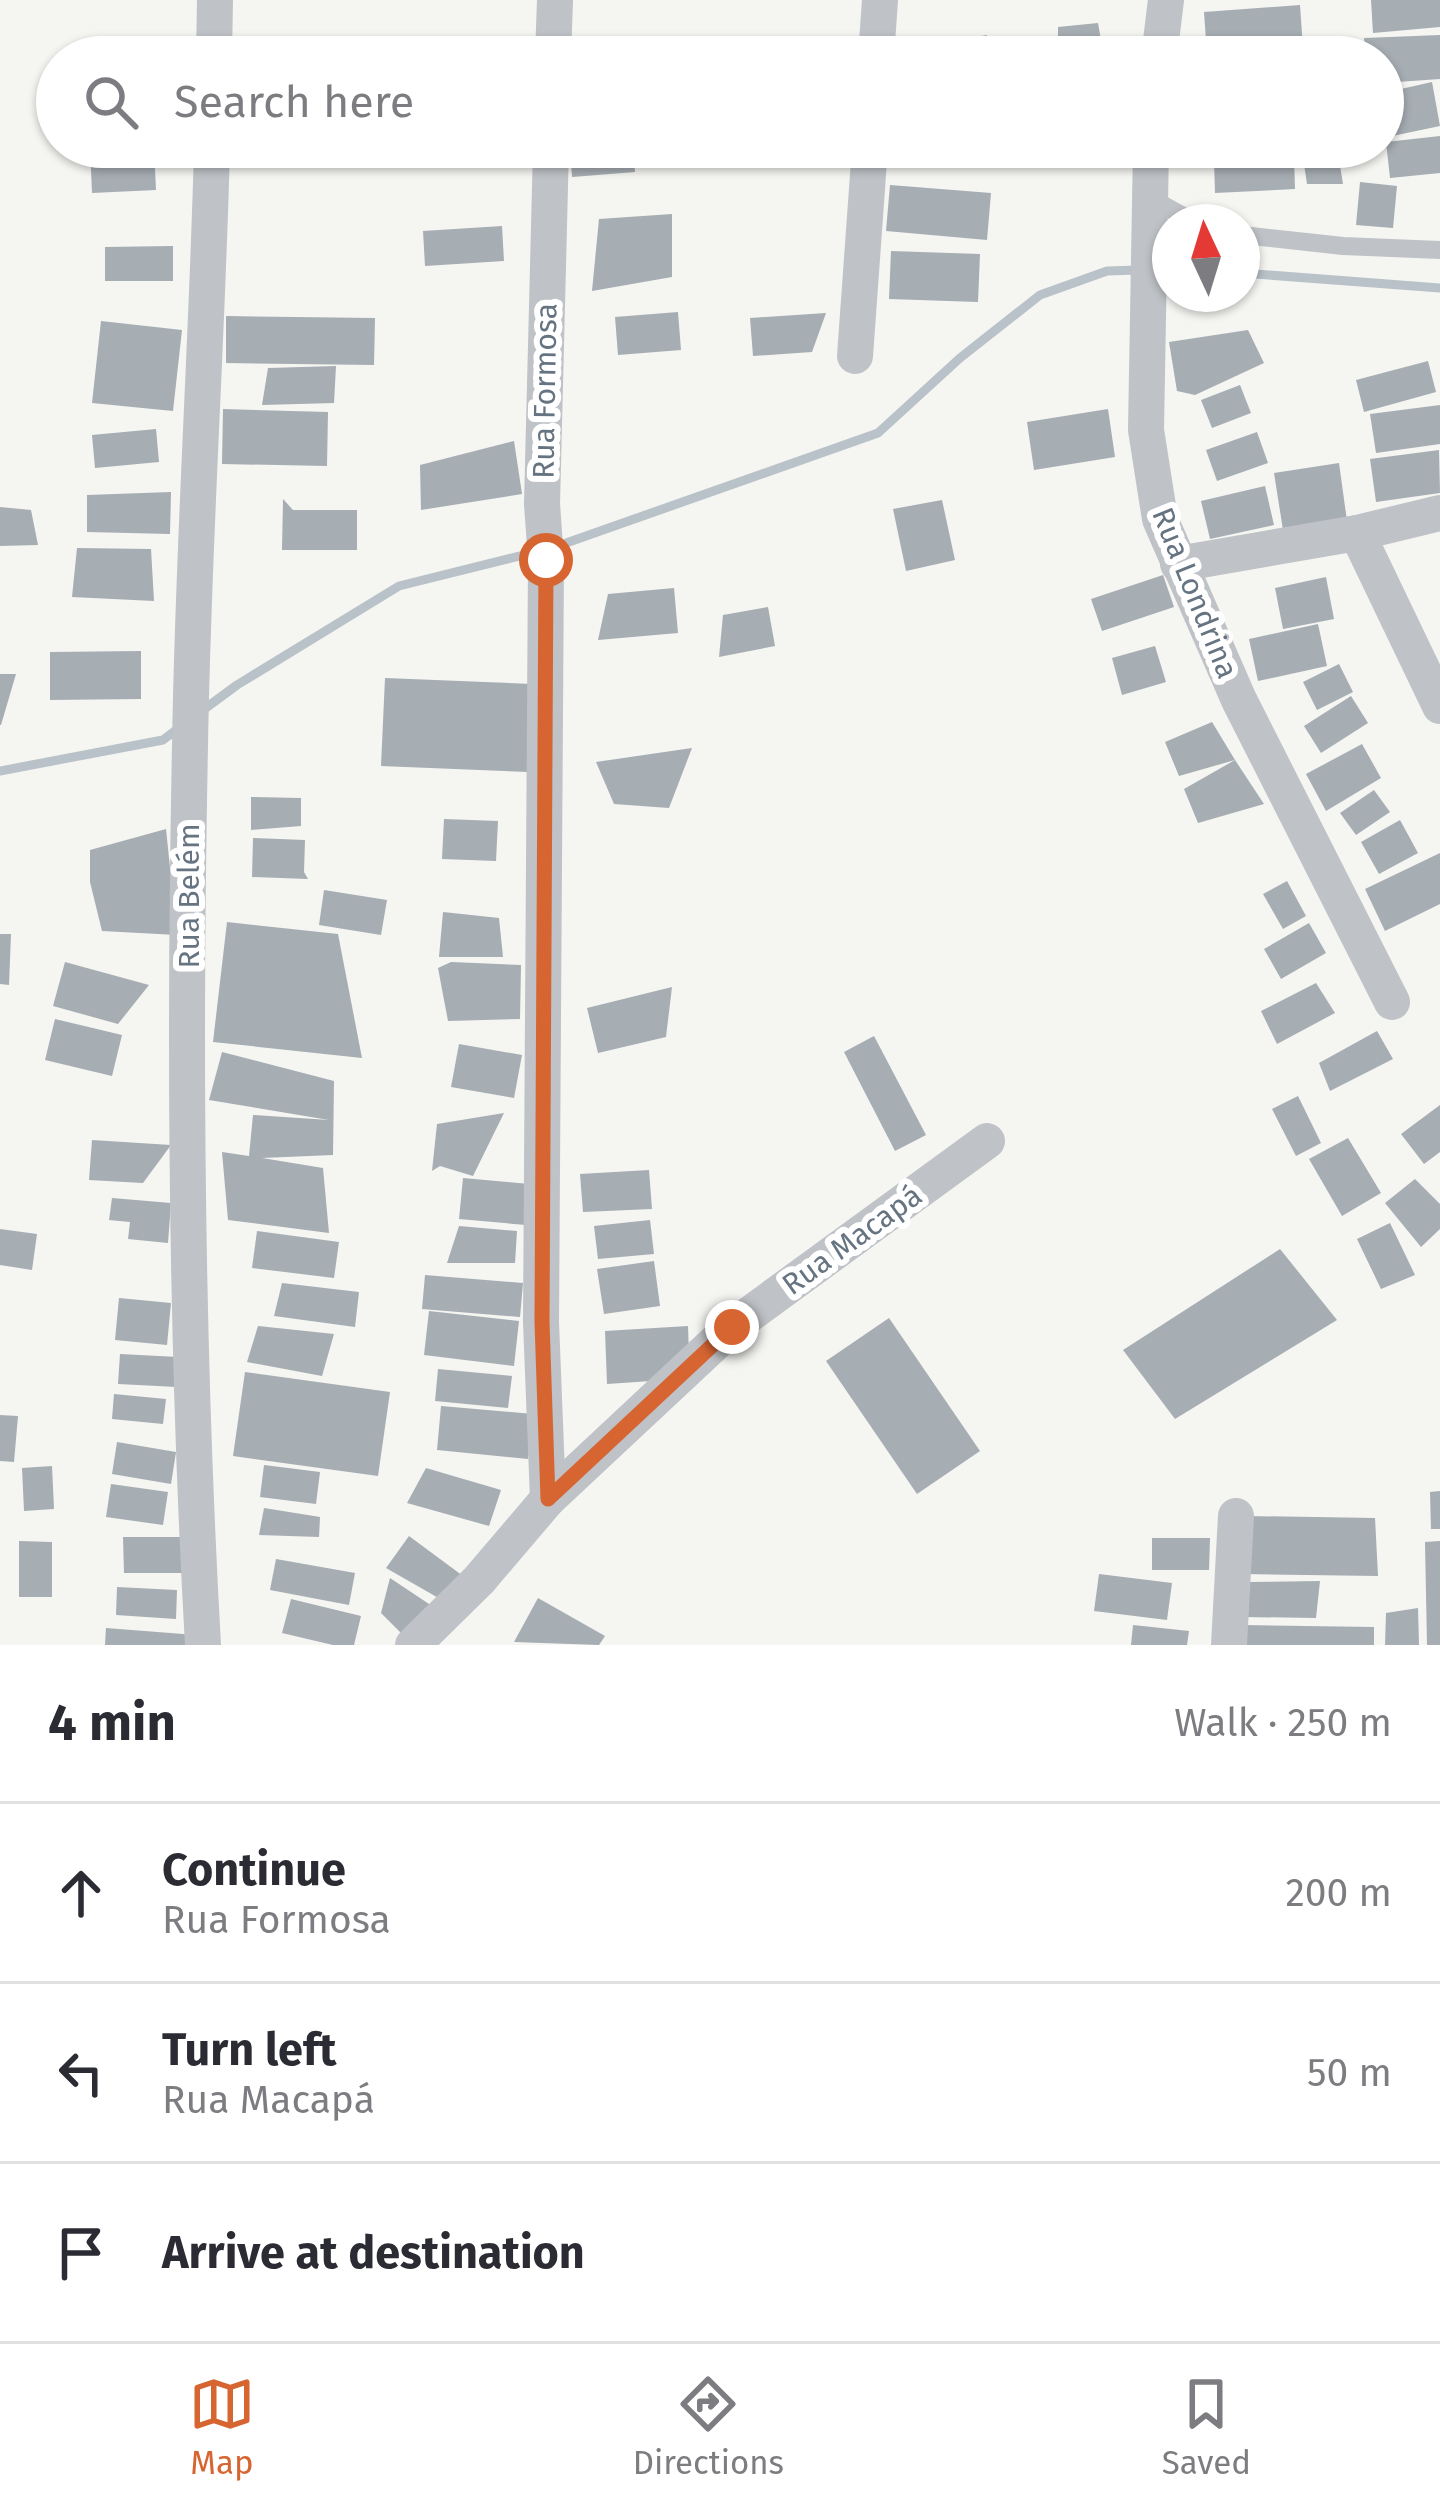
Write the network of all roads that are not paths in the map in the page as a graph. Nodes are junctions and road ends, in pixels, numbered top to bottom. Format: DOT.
graph roads {
  1 [pos="215,0"];
  2 [pos="555,0"];
  3 [pos="880,0"];
  4 [pos="1166,0"];
  5 [pos="214,36"];
  6 [pos="554,36"];
  7 [pos="877,36"];
  8 [pos="1162,36"];
  9 [pos="211,168"];
  10 [pos="550,168"];
  11 [pos="868,168"];
  12 [pos="1151,168"];
  13 [pos="1152,213"];
  14 [pos="1260,237"];
  15 [pos="1440,250"];
  16 [pos="855,356"];
  17 [pos="1440,514"];
  18 [pos="1357,533"];
  19 [pos="1178,564"];
  20 [pos="1440,706"];
  21 [pos="1392,1002"];
  22 [pos="987,1141"];
  23 [pos="548,1499"];
  24 [pos="1236,1516"];
  25 [pos="203,1645"];
  26 [pos="413,1645"];
  27 [pos="1229,1645"];
  1 -- 5 [label="street"];
  2 -- 6 [label="street"];
  3 -- 7 [label="street"];
  4 -- 8 [label="street"];
  9 -- 25 [label="street, Rua Belém"];
  10 -- 23 [label="street, Rua Formosa"];
  11 -- 16 [label="street"];
  12 -- 13 [label="street, Rua Londrina"];
  13 -- 19 [label="street, Rua Londrina"];
  14 -- 15 [label="lane"];
  17 -- 18 [label="street"];
  18 -- 19 [label="street"];
  18 -- 20 [label="street"];
  19 -- 21 [label="street, Rua Londrina"];
  22 -- 23 [label="street, Rua Macapá"];
  23 -- 26 [label="street, Rua Macapá"];
  24 -- 27 [label="street"];
}
